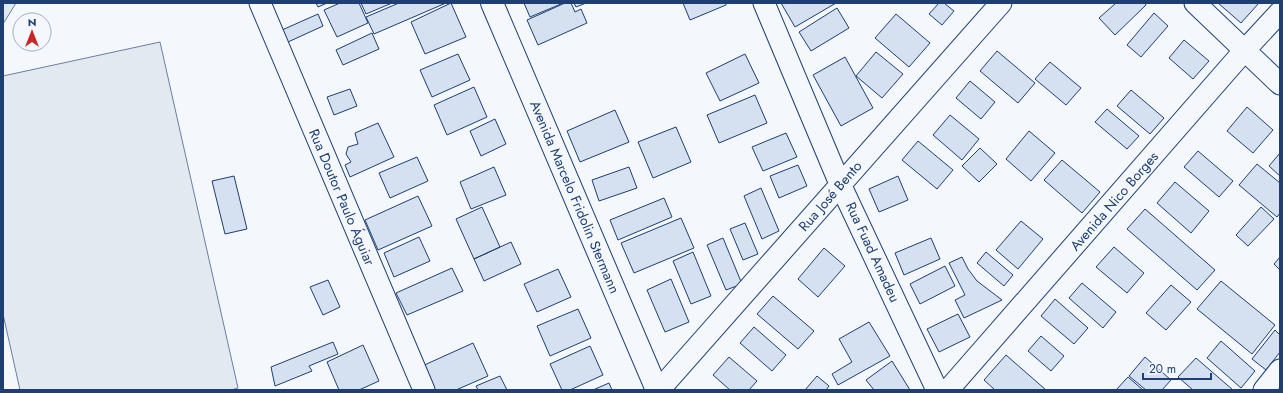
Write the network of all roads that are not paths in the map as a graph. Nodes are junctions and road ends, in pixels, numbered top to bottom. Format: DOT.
graph roads {
  1 [pos="260,3"];
  2 [pos="492,3"];
  3 [pos="764,3"];
  4 [pos="1001,3"];
  5 [pos="1194,3"];
  6 [pos="1280,12"];
  7 [pos="1244,51"];
  8 [pos="1280,84"];
  9 [pos="840,184"];
  10 [pos="1280,370"];
  11 [pos="424,390"];
  12 [pos="658,390"];
  13 [pos="937,390"];
  14 [pos="948,390"];
  15 [pos="1264,390"];
  1 -- 11 [label="street, Rua Doutor Paulo Águiar"];
  2 -- 12 [label="street, Avenida Marcelo Fridolin Stermann"];
  3 -- 9 [label="street, Rua Fuad Amadeu"];
  4 -- 9 [label="street, Rua José Bento"];
  5 -- 7 [label="street"];
  6 -- 7 [label="street, Avenida Nico Borges"];
  7 -- 8 [label="street"];
  7 -- 14 [label="street, Avenida Nico Borges"];
  9 -- 12 [label="street, Rua José Bento"];
  9 -- 13 [label="street, Rua Fuad Amadeu"];
  10 -- 15 [label="street"];
}
